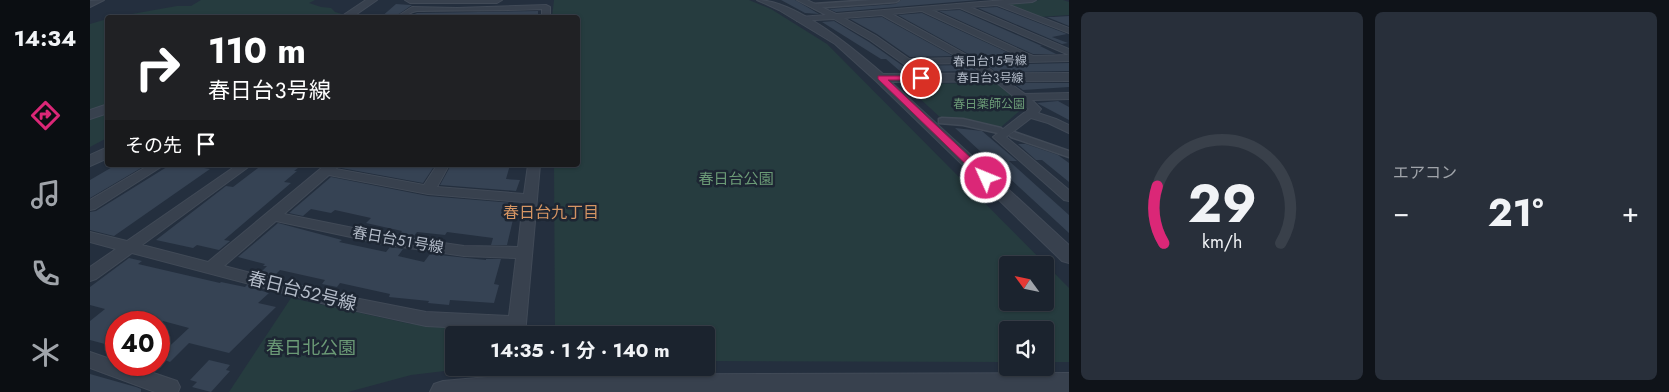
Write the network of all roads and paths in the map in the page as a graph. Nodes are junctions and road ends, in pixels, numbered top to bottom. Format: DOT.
graph roads {
  1 [pos="98,0"];
  2 [pos="372,0"];
  3 [pos="385,0"];
  4 [pos="410,0"];
  5 [pos="497,0"];
  6 [pos="762,0"];
  7 [pos="801,0"];
  8 [pos="896,0"];
  9 [pos="1032,0"];
  10 [pos="997,3"];
  11 [pos="90,4"];
  12 [pos="814,6"];
  13 [pos="960,6"];
  14 [pos="922,9"];
  15 [pos="883,12"];
  16 [pos="503,13"];
  17 [pos="349,15"];
  18 [pos="362,15"];
  19 [pos="404,15"];
  20 [pos="546,15"];
  21 [pos="835,16"];
  22 [pos="800,19"];
  23 [pos="1069,30"];
  24 [pos="1069,52"];
  25 [pos="1069,58"];
  26 [pos="1034,60"];
  27 [pos="971,61"];
  28 [pos="1069,77"];
  29 [pos="880,78"];
  30 [pos="995,78"];
  31 [pos="1069,96"];
  32 [pos="1023,97"];
  33 [pos="105,109"];
  34 [pos="1029,114"];
  35 [pos="90,115"];
  36 [pos="942,121"];
  37 [pos="998,130"];
  38 [pos="1069,130"];
  39 [pos="1014,135"];
  40 [pos="105,146"];
  41 [pos="90,153"];
  42 [pos="105,154"];
  43 [pos="1069,154"];
  44 [pos="90,161"];
  45 [pos="155,167"];
  46 [pos="243,167"];
  47 [pos="442,167"];
  48 [pos="534,167"];
  49 [pos="331,168"];
  50 [pos="428,190"];
  51 [pos="1069,197"];
  52 [pos="531,199"];
  53 [pos="90,206"];
  54 [pos="273,216"];
  55 [pos="90,236"];
  56 [pos="130,247"];
  57 [pos="525,253"];
  58 [pos="1069,256"];
  59 [pos="211,268"];
  60 [pos="90,275"];
  61 [pos="490,326"];
  62 [pos="517,326"];
  63 [pos="90,360"];
  64 [pos="511,382"];
  65 [pos="1069,384"];
  66 [pos="164,392"];
  67 [pos="443,392"];
  1 -- 11 [label="street"];
  2 -- 17 [label="street"];
  3 -- 18 [label="street"];
  4 -- 5 [label="street"];
  6 -- 22 [label="street"];
  7 -- 12 [label="street, 春日台１５号線"];
  8 -- 12 [label="street"];
  9 -- 10 [label="street"];
  10 -- 13 [label="street"];
  10 -- 23 [label="street"];
  12 -- 21 [label="street, 春日台１５号線"];
  13 -- 14 [label="street"];
  13 -- 24 [label="street"];
  14 -- 15 [label="street"];
  14 -- 26 [label="street"];
  15 -- 21 [label="street"];
  15 -- 27 [label="street"];
  16 -- 19 [label="street"];
  16 -- 20 [label="street"];
  21 -- 22 [label="street"];
  21 -- 27 [label="street, 春日台１５号線"];
  22 -- 29 [label="street"];
  25 -- 26 [label="street, 春日台１５号線"];
  26 -- 27 [label="street, 春日台１５号線"];
  27 -- 30 [label="street"];
  28 -- 30 [label="street, 春日台３号線"];
  29 -- 30 [label="street, 春日台３号線"];
  29 -- 58 [label="street"];
  30 -- 32 [label="street"];
  31 -- 32 [label="street"];
  32 -- 34 [label="street"];
  33 -- 35 [label="street"];
  34 -- 38 [label="street"];
  34 -- 51 [label="street"];
  36 -- 37 [label="street"];
  39 -- 43 [label="street"];
  40 -- 41 [label="street"];
  42 -- 44 [label="street"];
  45 -- 53 [label="street"];
  46 -- 56 [label="street"];
  47 -- 50 [label="street"];
  48 -- 52 [label="street"];
  49 -- 50 [label="street"];
  49 -- 54 [label="street"];
  50 -- 52 [label="street"];
  52 -- 57 [label="street"];
  54 -- 57 [label="street, 春日台５１号線"];
  54 -- 59 [label="street"];
  55 -- 56 [label="street, 春日台５２号線"];
  56 -- 59 [label="street, 春日台５２号線"];
  56 -- 60 [label="street"];
  57 -- 62 [label="street"];
  59 -- 61 [label="street, 春日台５２号線"];
  63 -- 66 [label="street"];
  64 -- 65 [label="street"];
  64 -- 67 [label="street"];
}
